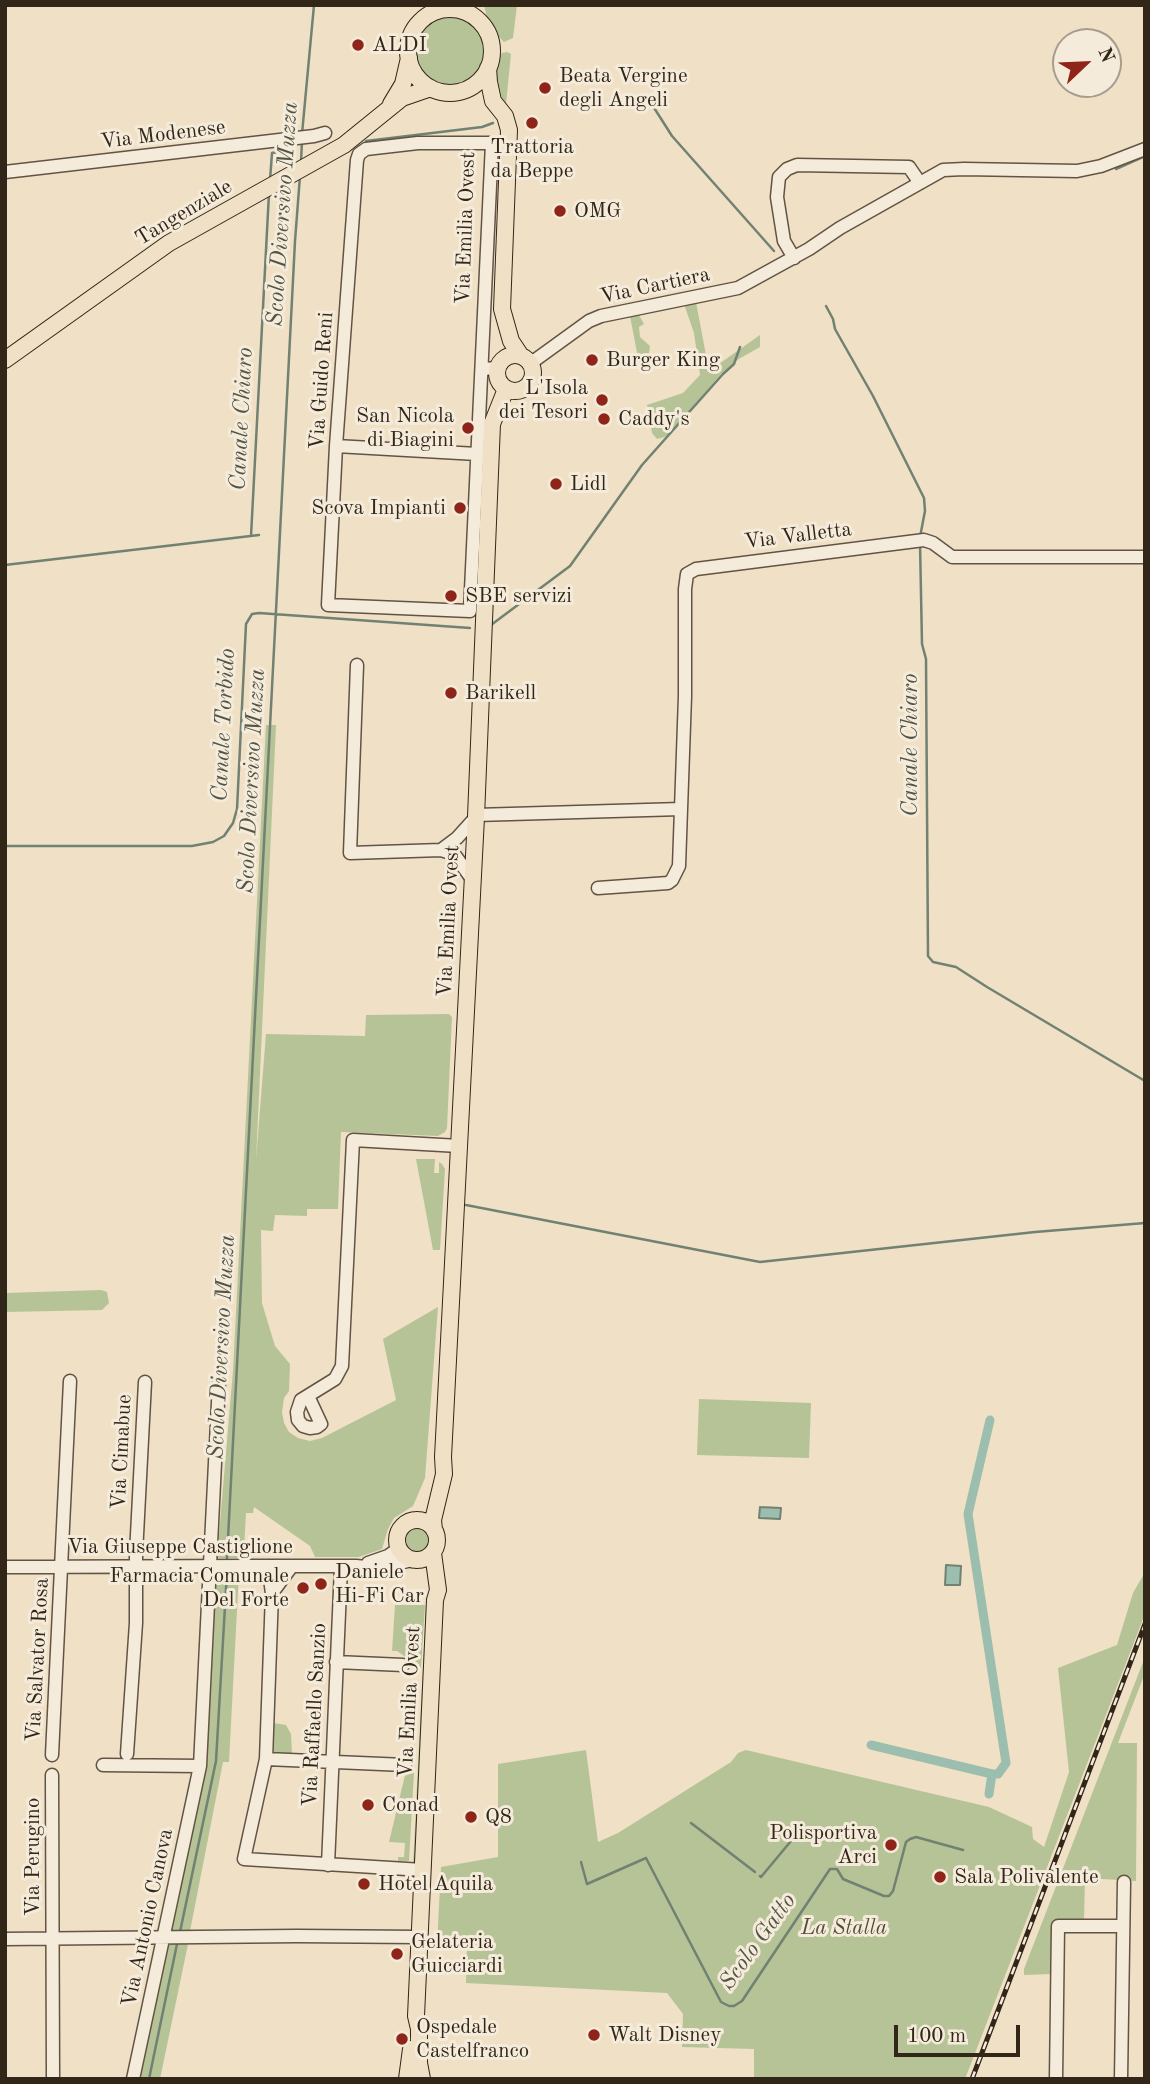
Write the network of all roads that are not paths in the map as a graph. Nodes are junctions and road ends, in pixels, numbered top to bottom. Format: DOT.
graph roads {
  1 [pos="479,5"];
  2 [pos="456,7"];
  3 [pos="483,25"];
  4 [pos="409,58"];
  5 [pos="488,68"];
  6 [pos="431,88"];
  7 [pos="468,89"];
  8 [pos="493,101"];
  9 [pos="388,108"];
  10 [pos="320,135"];
  11 [pos="1145,149"];
  12 [pos="357,160"];
  13 [pos="5,172"];
  14 [pos="920,183"];
  15 [pos="794,258"];
  16 [pos="502,309"];
  17 [pos="5,360"];
  18 [pos="526,360"];
  19 [pos="495,365"];
  20 [pos="506,389"];
  21 [pos="336,446"];
  22 [pos="477,454"];
  23 [pos="1145,557"];
  24 [pos="328,604"];
  25 [pos="357,666"];
  26 [pos="681,809"];
  27 [pos="476,816"];
  28 [pos="448,850"];
  29 [pos="474,851"];
  30 [pos="472,879"];
  31 [pos="597,888"];
  32 [pos="458,1150"];
  33 [pos="70,1381"];
  34 [pos="145,1382"];
  35 [pos="219,1382"];
  36 [pos="307,1396"];
  37 [pos="443,1457"];
  38 [pos="410,1521"];
  39 [pos="434,1530"];
  40 [pos="399,1548"];
  41 [pos="421,1558"];
  42 [pos="136,1566"];
  43 [pos="280,1566"];
  44 [pos="356,1566"];
  45 [pos="5,1567"];
  46 [pos="62,1567"];
  47 [pos="211,1567"];
  48 [pos="341,1567"];
  49 [pos="276,1588"];
  50 [pos="336,1662"];
  51 [pos="403,1665"];
  52 [pos="127,1754"];
  53 [pos="52,1755"];
  54 [pos="266,1759"];
  55 [pos="332,1762"];
  56 [pos="103,1765"];
  57 [pos="405,1765"];
  58 [pos="200,1766"];
  59 [pos="51,1775"];
  60 [pos="327,1865"];
  61 [pos="423,1870"];
  62 [pos="1124,1882"];
  63 [pos="1124,1926"];
  64 [pos="420,1937"];
  65 [pos="52,1938"];
  66 [pos="163,1938"];
  67 [pos="5,1939"];
  68 [pos="416,2016"];
  69 [pos="53,2079"];
  70 [pos="133,2079"];
  71 [pos="407,2079"];
  72 [pos="422,2079"];
  73 [pos="1056,2079"];
  74 [pos="1121,2079"];
  1 -- 3 [label="main road"];
  2 -- 3 [label="main road"];
  2 -- 4 [label="main road"];
  3 -- 5 [label="main road"];
  4 -- 6 [label="main road"];
  4 -- 9 [label="main road, Tangenziale"];
  5 -- 7 [label="main road"];
  5 -- 8 [label="main road"];
  6 -- 7 [label="main road"];
  6 -- 9 [label="main road, Tangenziale"];
  7 -- 8 [label="main road, Via Emilia Ovest"];
  8 -- 16 [label="main road, Via Emilia Ovest"];
  9 -- 17 [label="main road, Tangenziale"];
  10 -- 13 [label="street, Via Modenese"];
  11 -- 14 [label="street, Via Cartiera"];
  12 -- 19 [label="street, Via Emilia Ovest"];
  12 -- 21 [label="street, Via Guido Reni"];
  14 -- 15 [label="street, Via Cartiera"];
  14 -- 15 [label="street"];
  15 -- 18 [label="street, Via Cartiera"];
  16 -- 18 [label="main road, Via Emilia Ovest"];
  16 -- 19 [label="main road, Via Emilia Ovest"];
  18 -- 19 [label="main road"];
  18 -- 20 [label="main road"];
  19 -- 20 [label="main road"];
  19 -- 22 [label="street, Via Emilia Ovest"];
  20 -- 27 [label="main road, Via Emilia Ovest"];
  21 -- 22 [label="street"];
  21 -- 24 [label="street, Via Guido Reni"];
  22 -- 24 [label="street, Via Emilia Ovest"];
  23 -- 26 [label="street, Via Valletta"];
  25 -- 28 [label="street"];
  26 -- 27 [label="street"];
  26 -- 31 [label="street, Via Valletta"];
  27 -- 28 [label="street"];
  27 -- 29 [label="main road, Via Emilia Ovest"];
  28 -- 29 [label="street"];
  28 -- 30 [label="street"];
  29 -- 30 [label="main road, Via Emilia Ovest"];
  30 -- 32 [label="main road, Via Emilia Ovest"];
  32 -- 36 [label="street"];
  32 -- 37 [label="main road, Via Emilia Ovest"];
  33 -- 46 [label="street, Via Salvator Rosa"];
  34 -- 42 [label="street, Via Cimabue"];
  35 -- 47 [label="street, Via Antonio Canova"];
  37 -- 38 [label="main road, Via Emilia Ovest"];
  37 -- 39 [label="main road, Via Emilia Ovest"];
  38 -- 39 [label="main road"];
  38 -- 40 [label="main road"];
  39 -- 41 [label="main road"];
  40 -- 41 [label="main road"];
  40 -- 44 [label="street, Via Giuseppe Castiglione"];
  41 -- 44 [label="street, Via Giuseppe Castiglione"];
  41 -- 61 [label="main road, Via Emilia Ovest"];
  42 -- 46 [label="street, Via Giuseppe Castiglione"];
  42 -- 47 [label="street, Via Giuseppe Castiglione"];
  42 -- 52 [label="street, Via Cimabue"];
  43 -- 47 [label="street, Via Giuseppe Castiglione"];
  43 -- 48 [label="street, Via Giuseppe Castiglione"];
  43 -- 49 [label="street"];
  43 -- 49 [label="street"];
  44 -- 48 [label="street, Via Giuseppe Castiglione"];
  45 -- 46 [label="street, Via Giuseppe Castiglione"];
  46 -- 53 [label="street, Via Salvator Rosa"];
  47 -- 58 [label="street, Via Antonio Canova"];
  48 -- 50 [label="street, Via Raffaello Sanzio"];
  49 -- 54 [label="street"];
  50 -- 51 [label="street"];
  50 -- 55 [label="street, Via Raffaello Sanzio"];
  54 -- 55 [label="street"];
  54 -- 60 [label="street"];
  55 -- 57 [label="street"];
  55 -- 60 [label="street, Via Raffaello Sanzio"];
  56 -- 58 [label="street"];
  58 -- 66 [label="street, Via Antonio Canova"];
  59 -- 65 [label="street, Via Perugino"];
  60 -- 61 [label="street"];
  61 -- 64 [label="main road, Via Emilia Ovest"];
  62 -- 63 [label="street"];
  63 -- 73 [label="street"];
  63 -- 74 [label="street"];
  64 -- 66 [label="street"];
  64 -- 68 [label="main road, Via Emilia Ovest"];
  65 -- 66 [label="street"];
  65 -- 67 [label="street"];
  65 -- 69 [label="street, Via Perugino"];
  66 -- 70 [label="street, Via Antonio Canova"];
  68 -- 71 [label="main road, Via Emilia Ovest"];
  68 -- 72 [label="main road, Via Emilia Ovest"];
}
